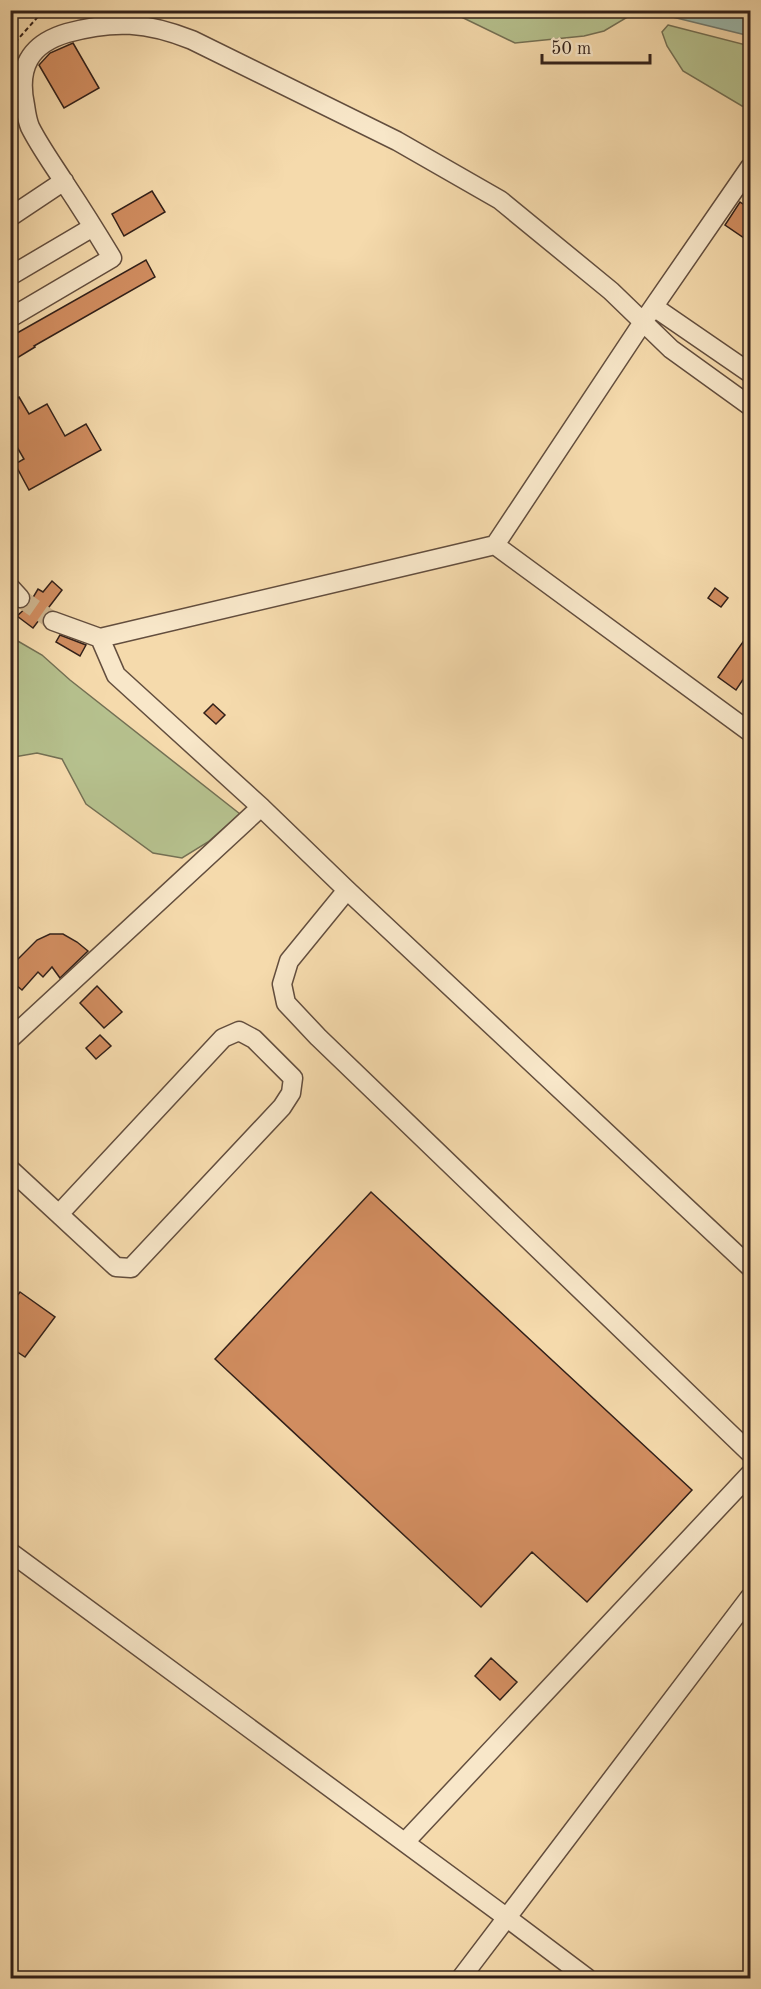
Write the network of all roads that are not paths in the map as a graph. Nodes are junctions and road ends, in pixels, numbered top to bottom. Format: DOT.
graph roads {
  1 [pos="750,167"];
  2 [pos="64,181"];
  3 [pos="10,217"];
  4 [pos="93,226"];
  5 [pos="10,276"];
  6 [pos="654,307"];
  7 [pos="10,318"];
  8 [pos="643,322"];
  9 [pos="750,373"];
  10 [pos="750,406"];
  11 [pos="495,545"];
  12 [pos="53,621"];
  13 [pos="100,638"];
  14 [pos="750,732"];
  15 [pos="261,807"];
  16 [pos="347,890"];
  17 [pos="10,1039"];
  18 [pos="10,1169"];
  19 [pos="58,1214"];
  20 [pos="750,1267"];
  21 [pos="750,1453"];
  22 [pos="750,1474"];
  23 [pos="10,1552"];
  24 [pos="750,1597"];
  25 [pos="405,1842"];
  26 [pos="506,1917"];
  27 [pos="461,1978"];
  28 [pos="587,1978"];
  1 -- 6 [label="lane"];
  2 -- 3 [label="lane"];
  2 -- 4 [label="lane"];
  2 -- 8 [label="lane"];
  4 -- 5 [label="lane"];
  4 -- 7 [label="lane"];
  6 -- 8 [label="lane"];
  6 -- 9 [label="lane"];
  8 -- 10 [label="lane"];
  8 -- 11 [label="lane"];
  11 -- 13 [label="lane"];
  11 -- 14 [label="lane"];
  12 -- 13 [label="lane"];
  13 -- 15 [label="lane"];
  15 -- 16 [label="lane"];
  15 -- 17 [label="lane"];
  16 -- 20 [label="lane"];
  16 -- 21 [label="lane"];
  18 -- 19 [label="lane"];
  19 -- 19 [label="lane"];
  22 -- 25 [label="lane"];
  23 -- 25 [label="lane"];
  24 -- 26 [label="lane"];
  25 -- 26 [label="lane"];
  26 -- 27 [label="lane"];
  26 -- 28 [label="lane"];
}
